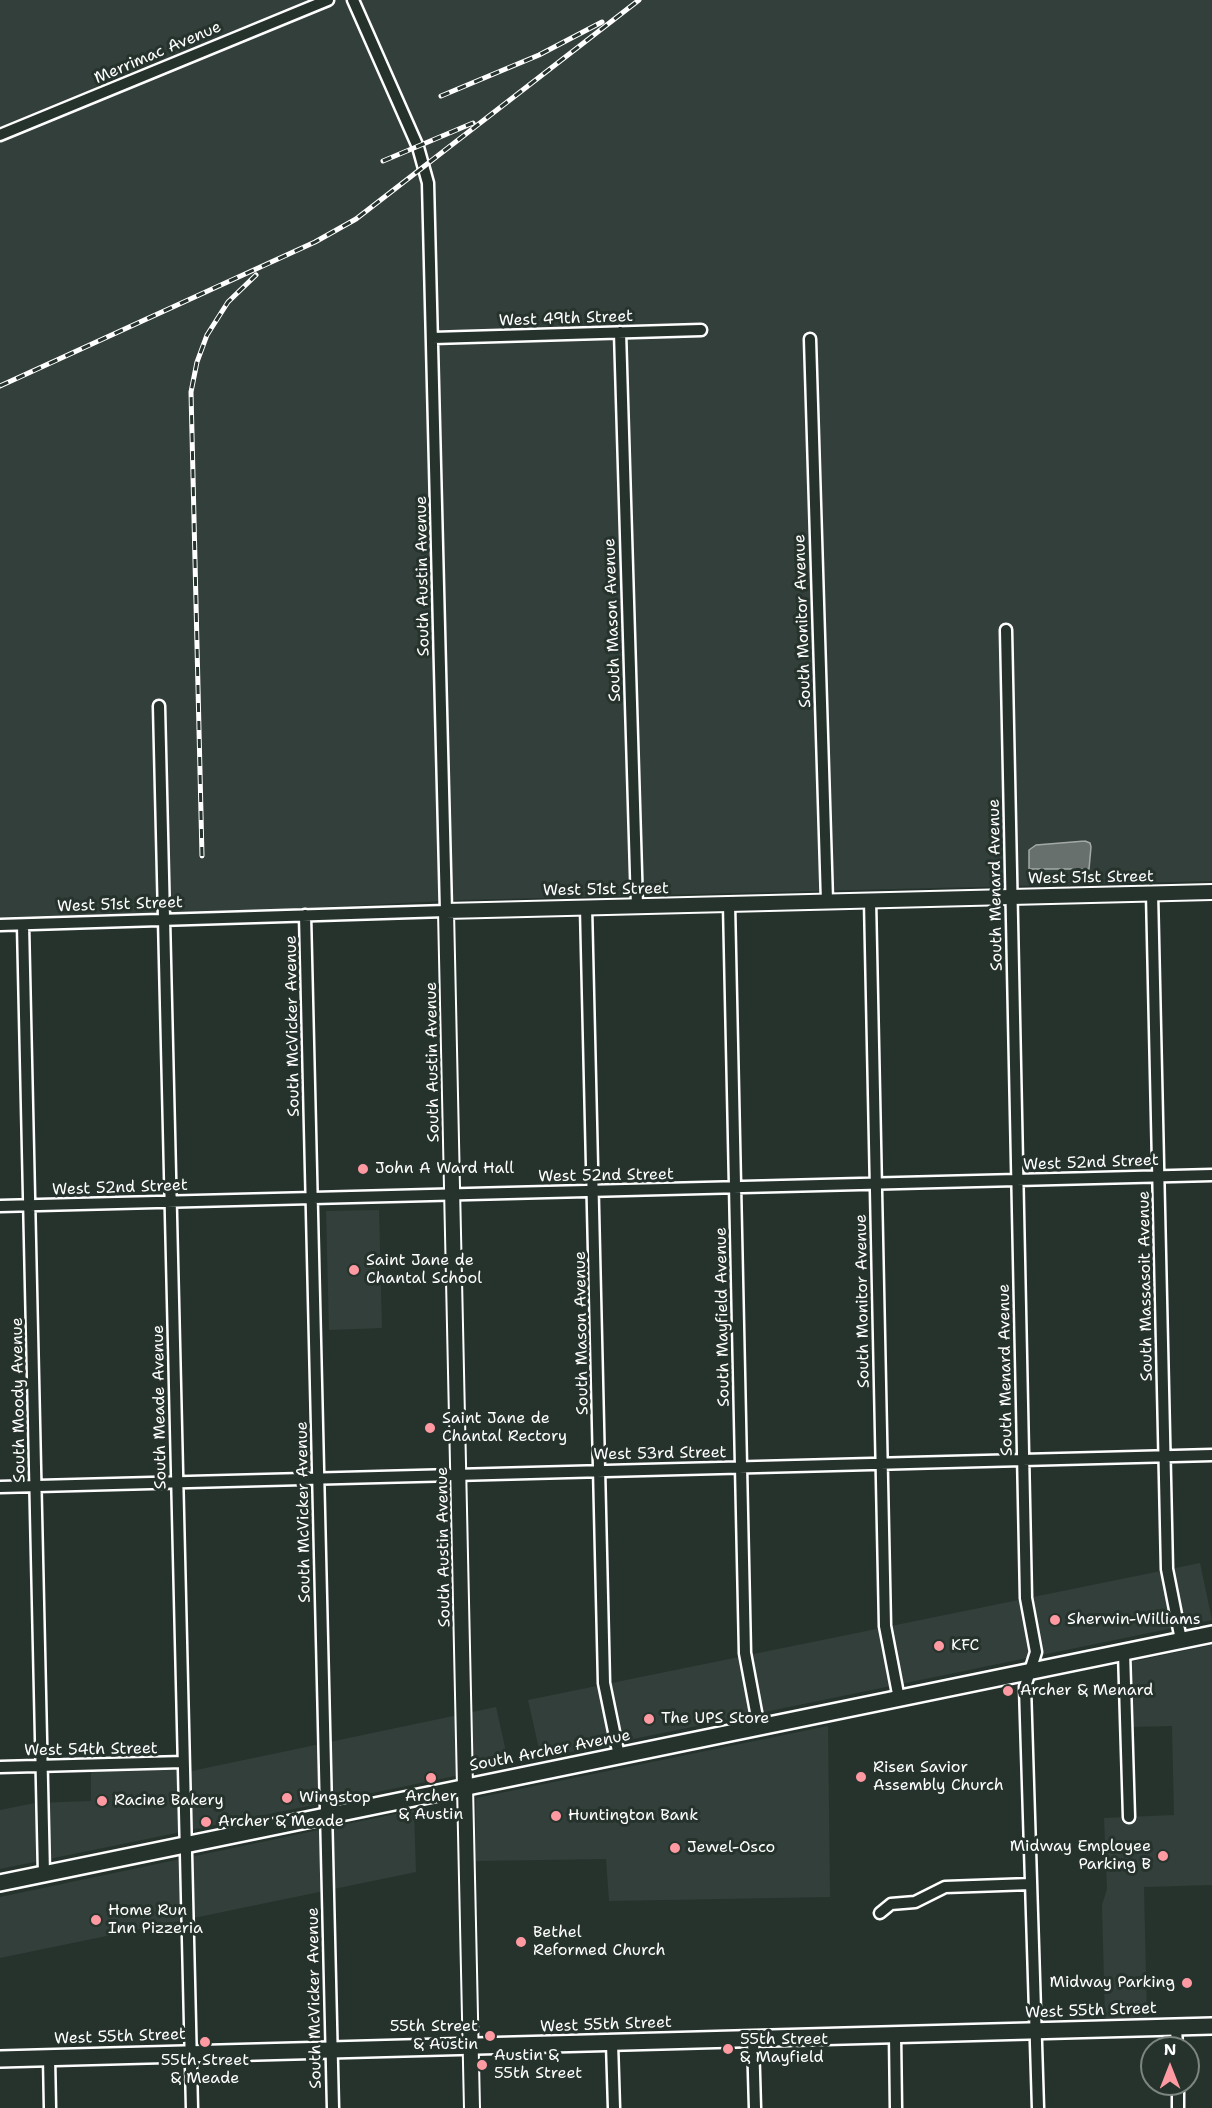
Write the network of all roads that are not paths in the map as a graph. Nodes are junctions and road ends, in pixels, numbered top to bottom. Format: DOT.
graph roads {
  1 [pos="328,0"];
  2 [pos="352,0"];
  3 [pos="0,135"];
  4 [pos="701,330"];
  5 [pos="620,332"];
  6 [pos="433,338"];
  7 [pos="810,339"];
  8 [pos="1006,630"];
  9 [pos="159,706"];
  10 [pos="1212,892"];
  11 [pos="1152,893"];
  12 [pos="1012,897"];
  13 [pos="870,900"];
  14 [pos="827,901"];
  15 [pos="729,904"];
  16 [pos="637,906"];
  17 [pos="586,908"];
  18 [pos="446,911"];
  19 [pos="305,915"];
  20 [pos="165,921"];
  21 [pos="0,925"];
  22 [pos="23,925"];
  23 [pos="1212,1175"];
  24 [pos="1158,1177"];
  25 [pos="1017,1180"];
  26 [pos="876,1184"];
  27 [pos="735,1188"];
  28 [pos="594,1191"];
  29 [pos="453,1195"];
  30 [pos="312,1198"];
  31 [pos="170,1202"];
  32 [pos="0,1206"];
  33 [pos="30,1206"];
  34 [pos="1212,1455"];
  35 [pos="1164,1456"];
  36 [pos="1022,1460"];
  37 [pos="882,1463"];
  38 [pos="741,1467"];
  39 [pos="599,1470"];
  40 [pos="459,1476"];
  41 [pos="318,1479"];
  42 [pos="177,1482"];
  43 [pos="35,1486"];
  44 [pos="0,1487"];
  45 [pos="1212,1634"];
  46 [pos="1181,1640"];
  47 [pos="1124,1652"];
  48 [pos="1031,1672"];
  49 [pos="899,1699"];
  50 [pos="759,1728"];
  51 [pos="619,1756"];
  52 [pos="183,1762"];
  53 [pos="42,1766"];
  54 [pos="0,1767"];
  55 [pos="467,1786"];
  56 [pos="325,1815"];
  57 [pos="1129,1817"];
  58 [pos="185,1845"];
  59 [pos="44,1874"];
  60 [pos="0,1883"];
  61 [pos="1031,1884"];
  62 [pos="880,1913"];
  63 [pos="1212,2026"];
  64 [pos="1176,2027"];
  65 [pos="1035,2031"];
  66 [pos="895,2035"];
  67 [pos="1176,2036"];
  68 [pos="753,2039"];
  69 [pos="612,2043"];
  70 [pos="471,2047"];
  71 [pos="331,2050"];
  72 [pos="191,2054"];
  73 [pos="49,2057"];
  74 [pos="0,2059"];
  75 [pos="50,2108"];
  76 [pos="192,2108"];
  77 [pos="333,2108"];
  78 [pos="472,2108"];
  79 [pos="614,2108"];
  80 [pos="755,2108"];
  81 [pos="896,2108"];
  82 [pos="1038,2108"];
  1 -- 3 [label="street, Merrimac Avenue"];
  2 -- 6 [label="street, South Austin Avenue"];
  4 -- 5 [label="street, West 49th Street"];
  5 -- 6 [label="street, West 49th Street"];
  5 -- 16 [label="street, South Mason Avenue"];
  6 -- 18 [label="street, South Austin Avenue"];
  7 -- 14 [label="street, South Monitor Avenue"];
  8 -- 12 [label="street, South Menard Avenue"];
  9 -- 20 [label="street, South Meade Avenue"];
  10 -- 11 [label="street, West 51st Street"];
  11 -- 12 [label="street, West 51st Street"];
  11 -- 24 [label="street, South Massasoit Avenue"];
  12 -- 13 [label="street, West 51st Street"];
  12 -- 25 [label="street, South Menard Avenue"];
  13 -- 14 [label="street, West 51st Street"];
  13 -- 26 [label="street, South Monitor Avenue"];
  14 -- 15 [label="street, West 51st Street"];
  15 -- 16 [label="street, West 51st Street"];
  15 -- 27 [label="street, South Mayfield Avenue"];
  16 -- 17 [label="street, West 51st Street"];
  17 -- 18 [label="street, West 51st Street"];
  17 -- 28 [label="street, South Mason Avenue"];
  18 -- 19 [label="street, West 51st Street"];
  18 -- 29 [label="street, South Austin Avenue"];
  19 -- 20 [label="street, West 51st Street"];
  19 -- 30 [label="street, South McVicker Avenue"];
  20 -- 22 [label="street, West 51st Street"];
  20 -- 31 [label="street, South Meade Avenue"];
  21 -- 22 [label="street, West 51st Street"];
  22 -- 33 [label="street, South Moody Avenue"];
  23 -- 24 [label="street, West 52nd Street"];
  24 -- 25 [label="street, West 52nd Street"];
  24 -- 35 [label="street, South Massasoit Avenue"];
  25 -- 26 [label="street, West 52nd Street"];
  25 -- 36 [label="street, South Menard Avenue"];
  26 -- 27 [label="street, West 52nd Street"];
  26 -- 37 [label="street, South Monitor Avenue"];
  27 -- 28 [label="street, West 52nd Street"];
  27 -- 38 [label="street, South Mayfield Avenue"];
  28 -- 29 [label="street, West 52nd Street"];
  28 -- 39 [label="street, South Mason Avenue"];
  29 -- 30 [label="street, West 52nd Street"];
  29 -- 40 [label="street, South Austin Avenue"];
  30 -- 31 [label="street, West 52nd Street"];
  30 -- 41 [label="street, South McVicker Avenue"];
  31 -- 33 [label="street, West 52nd Street"];
  31 -- 42 [label="street, South Meade Avenue"];
  32 -- 33 [label="street, West 52nd Street"];
  33 -- 43 [label="street, South Moody Avenue"];
  34 -- 35 [label="street, West 53rd Street"];
  35 -- 36 [label="street, West 53rd Street"];
  35 -- 46 [label="street, South Massasoit Avenue"];
  36 -- 37 [label="street, West 53rd Street"];
  36 -- 48 [label="street, South Menard Avenue"];
  37 -- 38 [label="street, West 53rd Street"];
  37 -- 49 [label="street, South Monitor Avenue"];
  38 -- 39 [label="street, West 53rd Street"];
  38 -- 50 [label="street, South Mayfield Avenue"];
  39 -- 40 [label="street, West 53rd Street"];
  39 -- 51 [label="street, South Mason Avenue"];
  40 -- 41 [label="street, West 53rd Street"];
  40 -- 55 [label="street, South Austin Avenue"];
  41 -- 42 [label="street, West 53rd Street"];
  41 -- 56 [label="street, South McVicker Avenue"];
  42 -- 43 [label="street, West 53rd Street"];
  42 -- 52 [label="street, South Meade Avenue"];
  43 -- 44 [label="street, West 53rd Street"];
  43 -- 53 [label="street, South Moody Avenue"];
  45 -- 46 [label="main road, South Archer Avenue"];
  46 -- 47 [label="main road, South Archer Avenue"];
  47 -- 48 [label="main road, South Archer Avenue"];
  47 -- 57 [label="street"];
  48 -- 49 [label="main road, South Archer Avenue"];
  48 -- 61 [label="street, South Menard Avenue"];
  49 -- 50 [label="main road, South Archer Avenue"];
  50 -- 51 [label="main road, South Archer Avenue"];
  51 -- 55 [label="main road, South Archer Avenue"];
  52 -- 53 [label="street, West 54th Street"];
  52 -- 58 [label="street, South Meade Avenue"];
  53 -- 54 [label="street, West 54th Street"];
  53 -- 59 [label="street, South Moody Avenue"];
  55 -- 56 [label="main road, South Archer Avenue"];
  55 -- 70 [label="street, South Austin Avenue"];
  56 -- 58 [label="main road, South Archer Avenue"];
  56 -- 71 [label="street, South McVicker Avenue"];
  58 -- 59 [label="main road, South Archer Avenue"];
  58 -- 72 [label="street, South Meade Avenue"];
  59 -- 60 [label="main road, South Archer Avenue"];
  61 -- 62 [label="street"];
  61 -- 65 [label="street, South Menard Avenue"];
  63 -- 64 [label="main road, West 55th Street"];
  64 -- 65 [label="main road, West 55th Street"];
  64 -- 67 [label="street"];
  65 -- 66 [label="main road, West 55th Street"];
  65 -- 82 [label="street, South Menard Avenue"];
  66 -- 68 [label="main road, West 55th Street"];
  66 -- 81 [label="street"];
  68 -- 69 [label="main road, West 55th Street"];
  68 -- 80 [label="street"];
  69 -- 70 [label="main road, West 55th Street"];
  69 -- 79 [label="street"];
  70 -- 71 [label="main road, West 55th Street"];
  70 -- 78 [label="street, South Austin Avenue"];
  71 -- 72 [label="main road, West 55th Street"];
  71 -- 77 [label="street, South McVicker Avenue"];
  72 -- 73 [label="main road, West 55th Street"];
  72 -- 76 [label="street, South Meade Avenue"];
  73 -- 74 [label="main road, West 55th Street"];
  73 -- 75 [label="street"];
}
